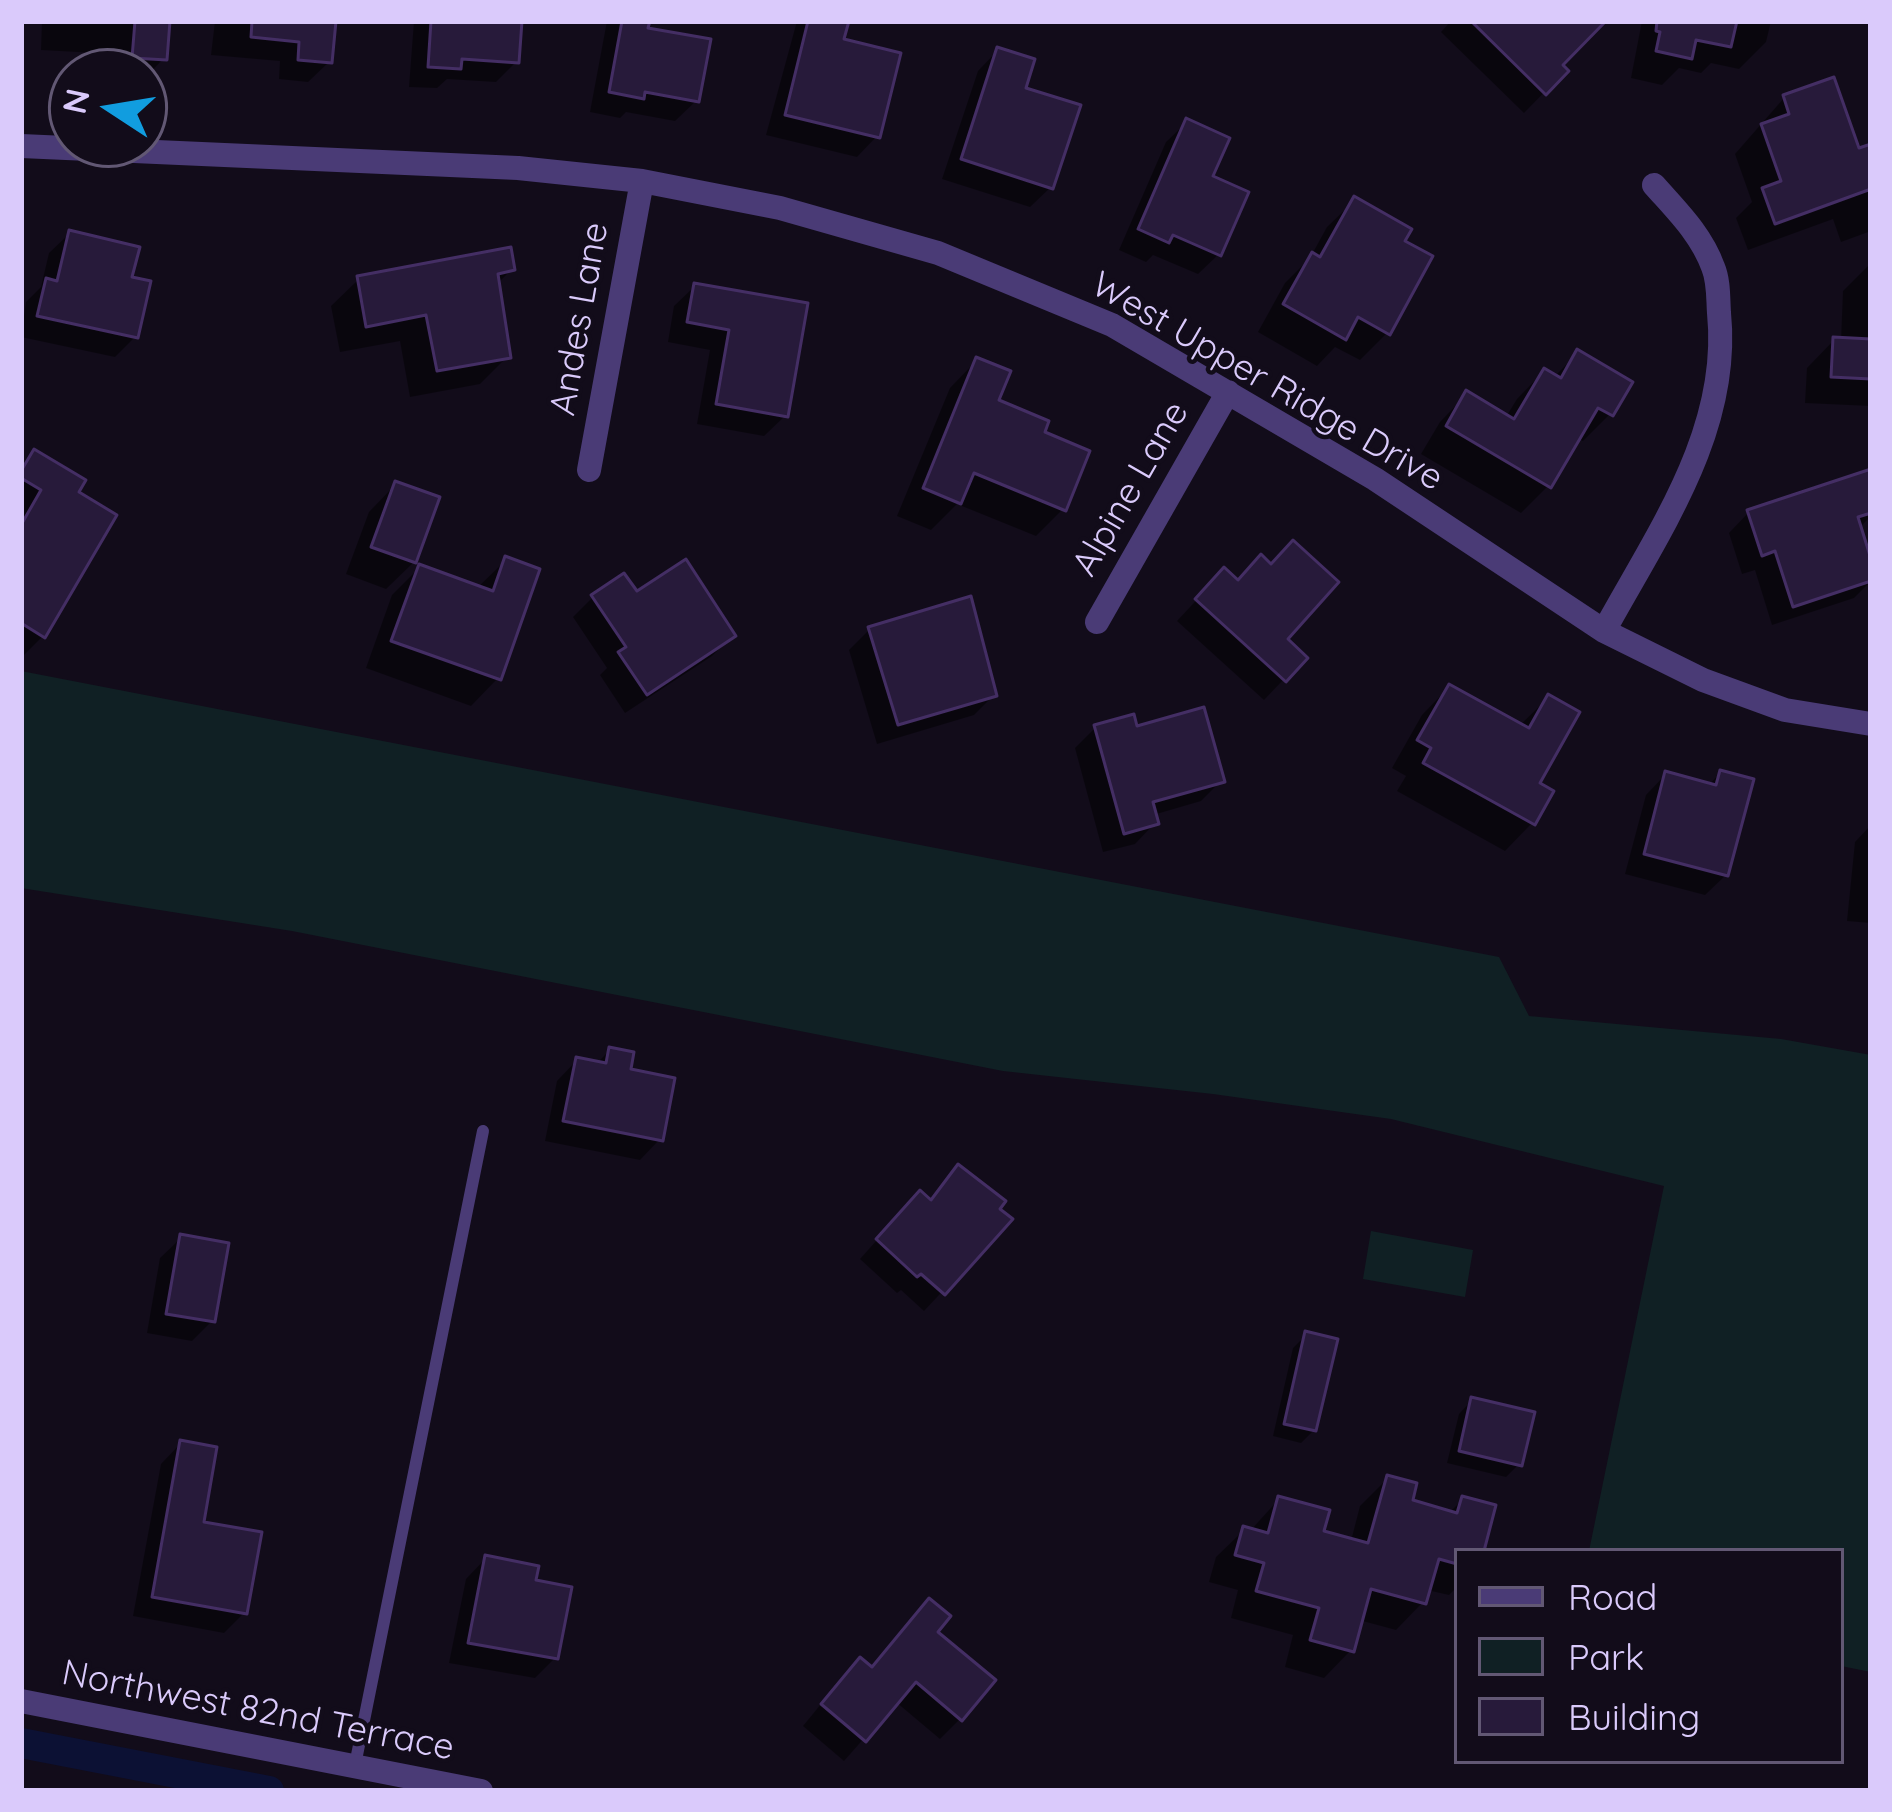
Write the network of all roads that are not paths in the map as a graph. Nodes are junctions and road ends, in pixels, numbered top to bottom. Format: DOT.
graph roads {
  1 [pos="21,146"];
  2 [pos="642,181"];
  3 [pos="1654,185"];
  4 [pos="1228,392"];
  5 [pos="590,470"];
  6 [pos="1097,622"];
  7 [pos="1604,631"];
  8 [pos="1871,724"];
  9 [pos="483,1131"];
  10 [pos="21,1701"];
  11 [pos="355,1766"];
  12 [pos="481,1791"];
  1 -- 2 [label="street, West Upper Ridge Drive"];
  2 -- 4 [label="street, West Upper Ridge Drive"];
  2 -- 5 [label="street, Andes Lane"];
  3 -- 7 [label="street"];
  4 -- 6 [label="street, Alpine Lane"];
  4 -- 7 [label="street, West Upper Ridge Drive"];
  7 -- 8 [label="street, West Upper Ridge Drive"];
  9 -- 11 [label="lane"];
  10 -- 11 [label="street, Northwest 82nd Terrace"];
  11 -- 12 [label="street, Northwest 82nd Terrace"];
}
